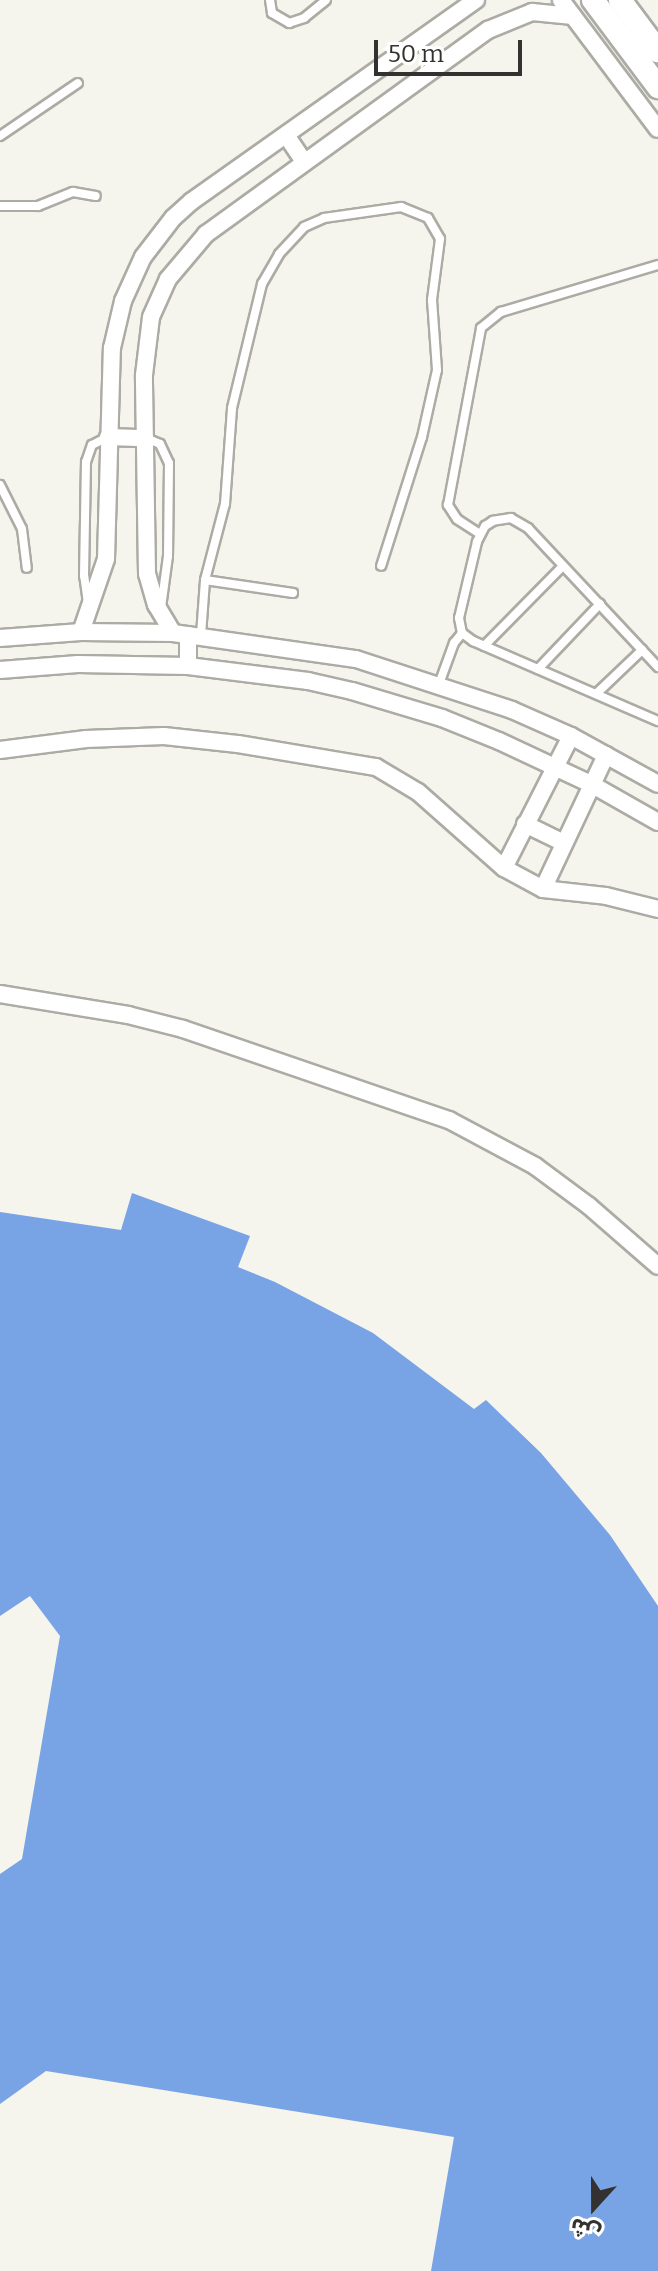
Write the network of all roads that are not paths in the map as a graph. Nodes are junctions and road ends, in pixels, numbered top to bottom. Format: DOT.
graph roads {
  1 [pos="270,0"];
  2 [pos="326,0"];
  3 [pos="476,0"];
  4 [pos="561,0"];
  5 [pos="593,0"];
  6 [pos="620,0"];
  7 [pos="573,16"];
  8 [pos="649,57"];
  9 [pos="78,83"];
  10 [pos="658,87"];
  11 [pos="658,129"];
  12 [pos="286,135"];
  13 [pos="0,136"];
  14 [pos="304,162"];
  15 [pos="96,196"];
  16 [pos="0,206"];
  17 [pos="658,265"];
  18 [pos="108,437"];
  19 [pos="145,438"];
  20 [pos="0,485"];
  21 [pos="480,534"];
  22 [pos="381,566"];
  23 [pos="563,566"];
  24 [pos="27,568"];
  25 [pos="205,580"];
  26 [pos="293,593"];
  27 [pos="600,604"];
  28 [pos="160,613"];
  29 [pos="81,632"];
  30 [pos="462,633"];
  31 [pos="187,634"];
  32 [pos="0,638"];
  33 [pos="484,646"];
  34 [pos="642,650"];
  35 [pos="312,651"];
  36 [pos="188,666"];
  37 [pos="658,667"];
  38 [pos="538,669"];
  39 [pos="0,670"];
  40 [pos="308,681"];
  41 [pos="439,684"];
  42 [pos="596,694"];
  43 [pos="658,721"];
  44 [pos="571,736"];
  45 [pos="0,750"];
  46 [pos="606,755"];
  47 [pos="555,766"];
  48 [pos="591,784"];
  49 [pos="658,784"];
  50 [pos="658,822"];
  51 [pos="525,824"];
  52 [pos="564,843"];
  53 [pos="504,868"];
  54 [pos="543,889"];
  55 [pos="658,909"];
  56 [pos="0,994"];
  57 [pos="658,1266"];
  1 -- 2 [label="lane"];
  3 -- 12 [label="street"];
  4 -- 7 [label="street"];
  5 -- 8 [label="main road"];
  6 -- 8 [label="main road"];
  7 -- 11 [label="street"];
  7 -- 14 [label="street"];
  8 -- 10 [label="main road"];
  9 -- 13 [label="lane"];
  12 -- 14 [label="street"];
  12 -- 18 [label="street"];
  14 -- 19 [label="street"];
  15 -- 16 [label="lane"];
  17 -- 21 [label="lane"];
  18 -- 19 [label="street"];
  18 -- 29 [label="street"];
  19 -- 28 [label="street"];
  19 -- 28 [label="lane"];
  20 -- 24 [label="lane"];
  21 -- 23 [label="lane"];
  21 -- 30 [label="lane"];
  22 -- 25 [label="lane"];
  23 -- 27 [label="lane"];
  23 -- 33 [label="lane"];
  25 -- 26 [label="lane"];
  25 -- 31 [label="lane"];
  27 -- 34 [label="lane"];
  27 -- 38 [label="lane"];
  28 -- 31 [label="street"];
  29 -- 31 [label="street"];
  29 -- 32 [label="street"];
  30 -- 33 [label="lane"];
  30 -- 41 [label="lane"];
  31 -- 35 [label="street"];
  31 -- 36 [label="street"];
  33 -- 38 [label="lane"];
  34 -- 37 [label="lane"];
  34 -- 42 [label="lane"];
  35 -- 40 [label="street"];
  35 -- 41 [label="street"];
  36 -- 39 [label="street"];
  36 -- 40 [label="street"];
  38 -- 42 [label="lane"];
  40 -- 47 [label="street"];
  41 -- 44 [label="street"];
  42 -- 43 [label="lane"];
  44 -- 46 [label="street"];
  44 -- 47 [label="street"];
  45 -- 53 [label="street"];
  46 -- 48 [label="street"];
  46 -- 49 [label="street"];
  47 -- 48 [label="street"];
  47 -- 51 [label="street"];
  48 -- 50 [label="street"];
  48 -- 52 [label="street"];
  51 -- 52 [label="street"];
  51 -- 53 [label="street"];
  52 -- 54 [label="street"];
  53 -- 54 [label="street"];
  54 -- 55 [label="street"];
  56 -- 57 [label="street"];
}
